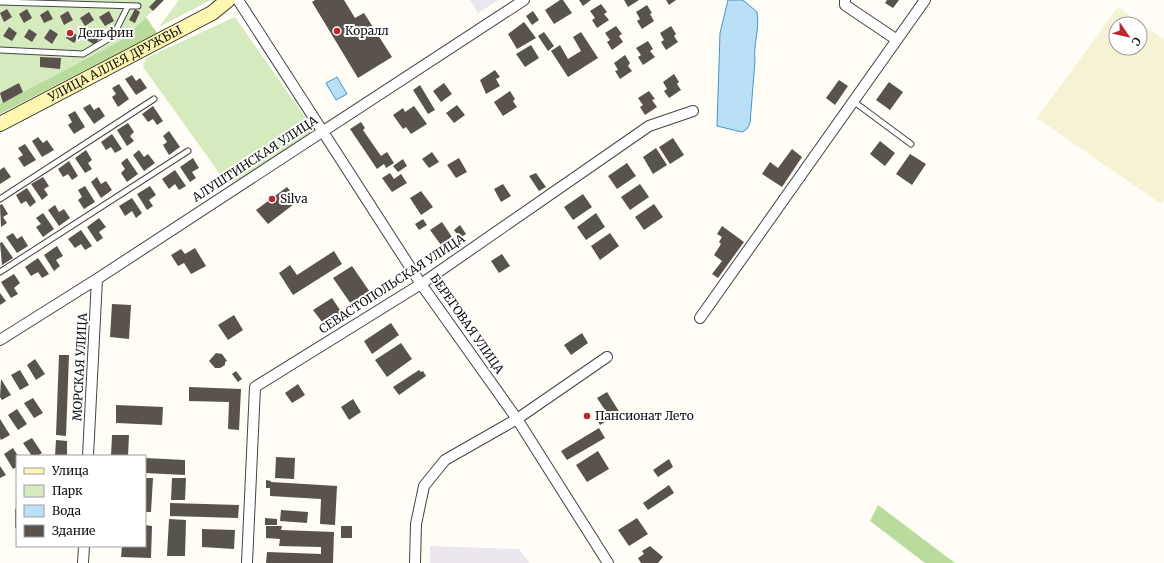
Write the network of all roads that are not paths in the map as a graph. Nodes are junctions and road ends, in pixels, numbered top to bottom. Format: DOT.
graph roads {
  1 [pos="228,0"];
  2 [pos="238,0"];
  3 [pos="524,0"];
  4 [pos="845,0"];
  5 [pos="925,0"];
  6 [pos="0,2"];
  7 [pos="128,6"];
  8 [pos="138,6"];
  9 [pos="897,40"];
  10 [pos="0,50"];
  11 [pos="154,100"];
  12 [pos="853,101"];
  13 [pos="693,111"];
  14 [pos="0,124"];
  15 [pos="323,130"];
  16 [pos="912,144"];
  17 [pos="188,151"];
  18 [pos="0,199"];
  19 [pos="0,272"];
  20 [pos="97,279"];
  21 [pos="422,284"];
  22 [pos="700,318"];
  23 [pos="0,340"];
  24 [pos="607,357"];
  25 [pos="517,419"];
  26 [pos="88,455"];
  27 [pos="84,547"];
  28 [pos="83,563"];
  29 [pos="246,563"];
  30 [pos="414,563"];
  31 [pos="608,563"];
  1 -- 14 [label="main road, УЛИЦА АЛЛЕЯ ДРУЖБЫ"];
  2 -- 15 [label="street, БЕРЕГОВАЯ УЛИЦА"];
  3 -- 15 [label="street, АЛУШТИНСКАЯ УЛИЦА"];
  4 -- 9 [label="street"];
  5 -- 9 [label="street"];
  6 -- 7 [label="lane"];
  7 -- 8 [label="lane"];
  7 -- 10 [label="lane"];
  9 -- 12 [label="street"];
  11 -- 18 [label="lane"];
  12 -- 16 [label="lane"];
  12 -- 22 [label="street"];
  13 -- 21 [label="street, СЕВАСТОПОЛЬСКАЯ УЛИЦА"];
  15 -- 20 [label="street, АЛУШТИНСКАЯ УЛИЦА"];
  15 -- 21 [label="street, БЕРЕГОВАЯ УЛИЦА"];
  17 -- 19 [label="lane"];
  20 -- 23 [label="street, АЛУШТИНСКАЯ УЛИЦА"];
  20 -- 26 [label="street, МОРСКАЯ УЛИЦА"];
  21 -- 25 [label="street, БЕРЕГОВАЯ УЛИЦА"];
  21 -- 29 [label="street, СЕВАСТОПОЛЬСКАЯ УЛИЦА"];
  24 -- 25 [label="street"];
  25 -- 30 [label="street"];
  25 -- 31 [label="street, БЕРЕГОВАЯ УЛИЦА"];
  27 -- 28 [label="street"];
}
